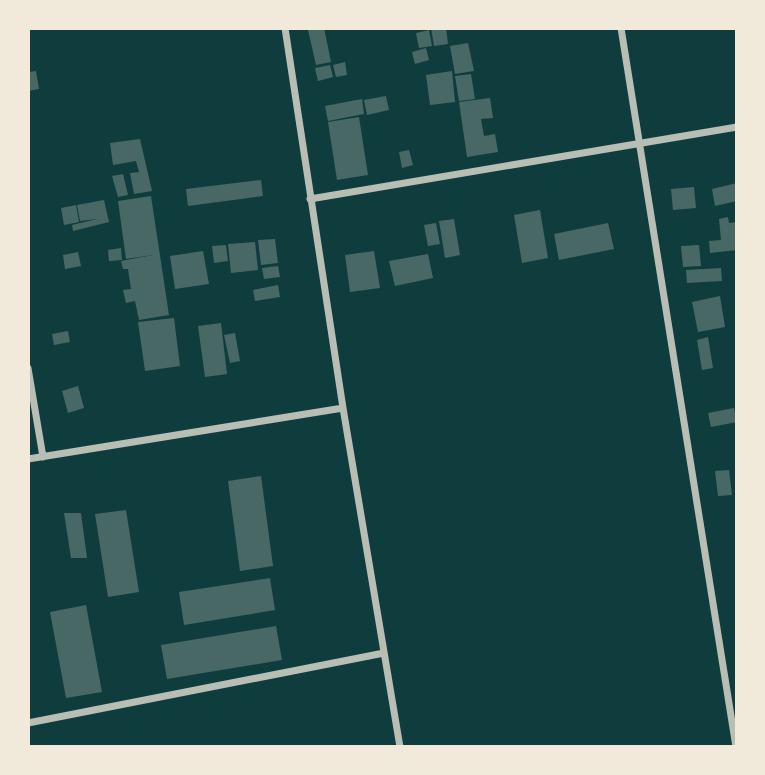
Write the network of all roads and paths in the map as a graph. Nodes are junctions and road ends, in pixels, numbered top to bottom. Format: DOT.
graph roads {
  1 [pos="285,28"];
  2 [pos="621,28"];
  3 [pos="737,127"];
  4 [pos="639,143"];
  5 [pos="310,199"];
  6 [pos="28,368"];
  7 [pos="343,408"];
  8 [pos="43,457"];
  9 [pos="28,459"];
  10 [pos="384,653"];
  11 [pos="28,723"];
  12 [pos="400,747"];
  13 [pos="736,747"];
  1 -- 5 [label="street"];
  2 -- 4 [label="street"];
  3 -- 4 [label="street"];
  4 -- 5 [label="street"];
  4 -- 13 [label="street"];
  5 -- 7 [label="street"];
  6 -- 8 [label="street"];
  7 -- 8 [label="street"];
  7 -- 10 [label="street"];
  8 -- 9 [label="street"];
  10 -- 11 [label="street"];
  10 -- 12 [label="street"];
}
